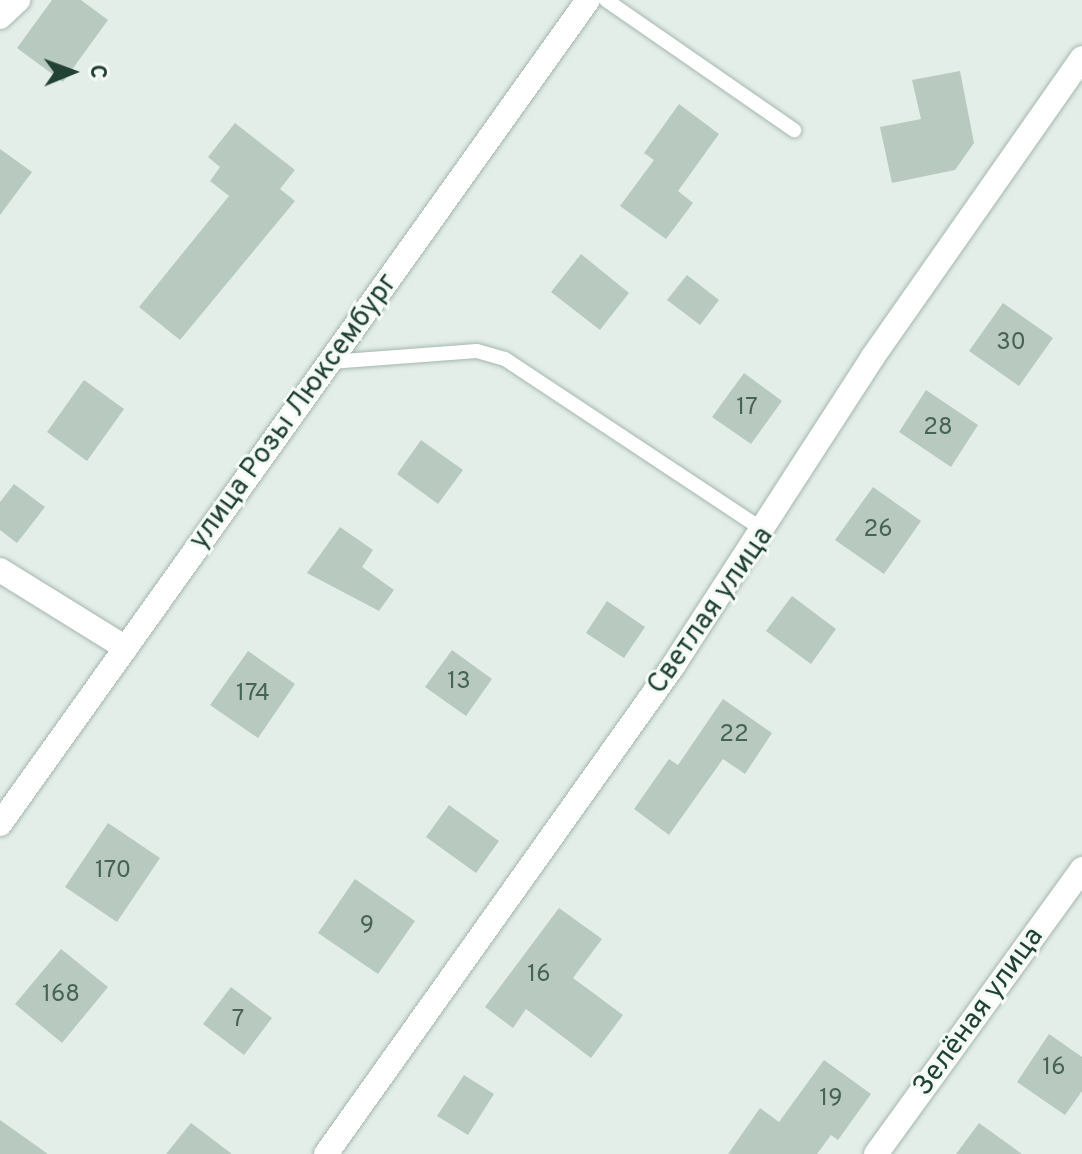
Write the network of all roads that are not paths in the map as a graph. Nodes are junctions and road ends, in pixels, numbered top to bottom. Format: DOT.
graph roads {
  1 [pos="18,0"];
  2 [pos="588,0"];
  3 [pos="606,0"];
  4 [pos="0,17"];
  5 [pos="1082,58"];
  6 [pos="794,130"];
  7 [pos="330,362"];
  8 [pos="765,531"];
  9 [pos="0,570"];
  10 [pos="126,648"];
  11 [pos="0,824"];
  12 [pos="1082,869"];
  13 [pos="326,1154"];
  14 [pos="876,1154"];
  1 -- 4 [label="street"];
  2 -- 7 [label="street, улица Розы Люксембург"];
  3 -- 6 [label="lane"];
  5 -- 8 [label="street, Светлая улица"];
  7 -- 8 [label="lane"];
  7 -- 10 [label="street, улица Розы Люксембург"];
  8 -- 13 [label="street, Светлая улица"];
  9 -- 10 [label="street"];
  10 -- 11 [label="street, улица Розы Люксембург"];
  12 -- 14 [label="street, Зелёная улица"];
}
